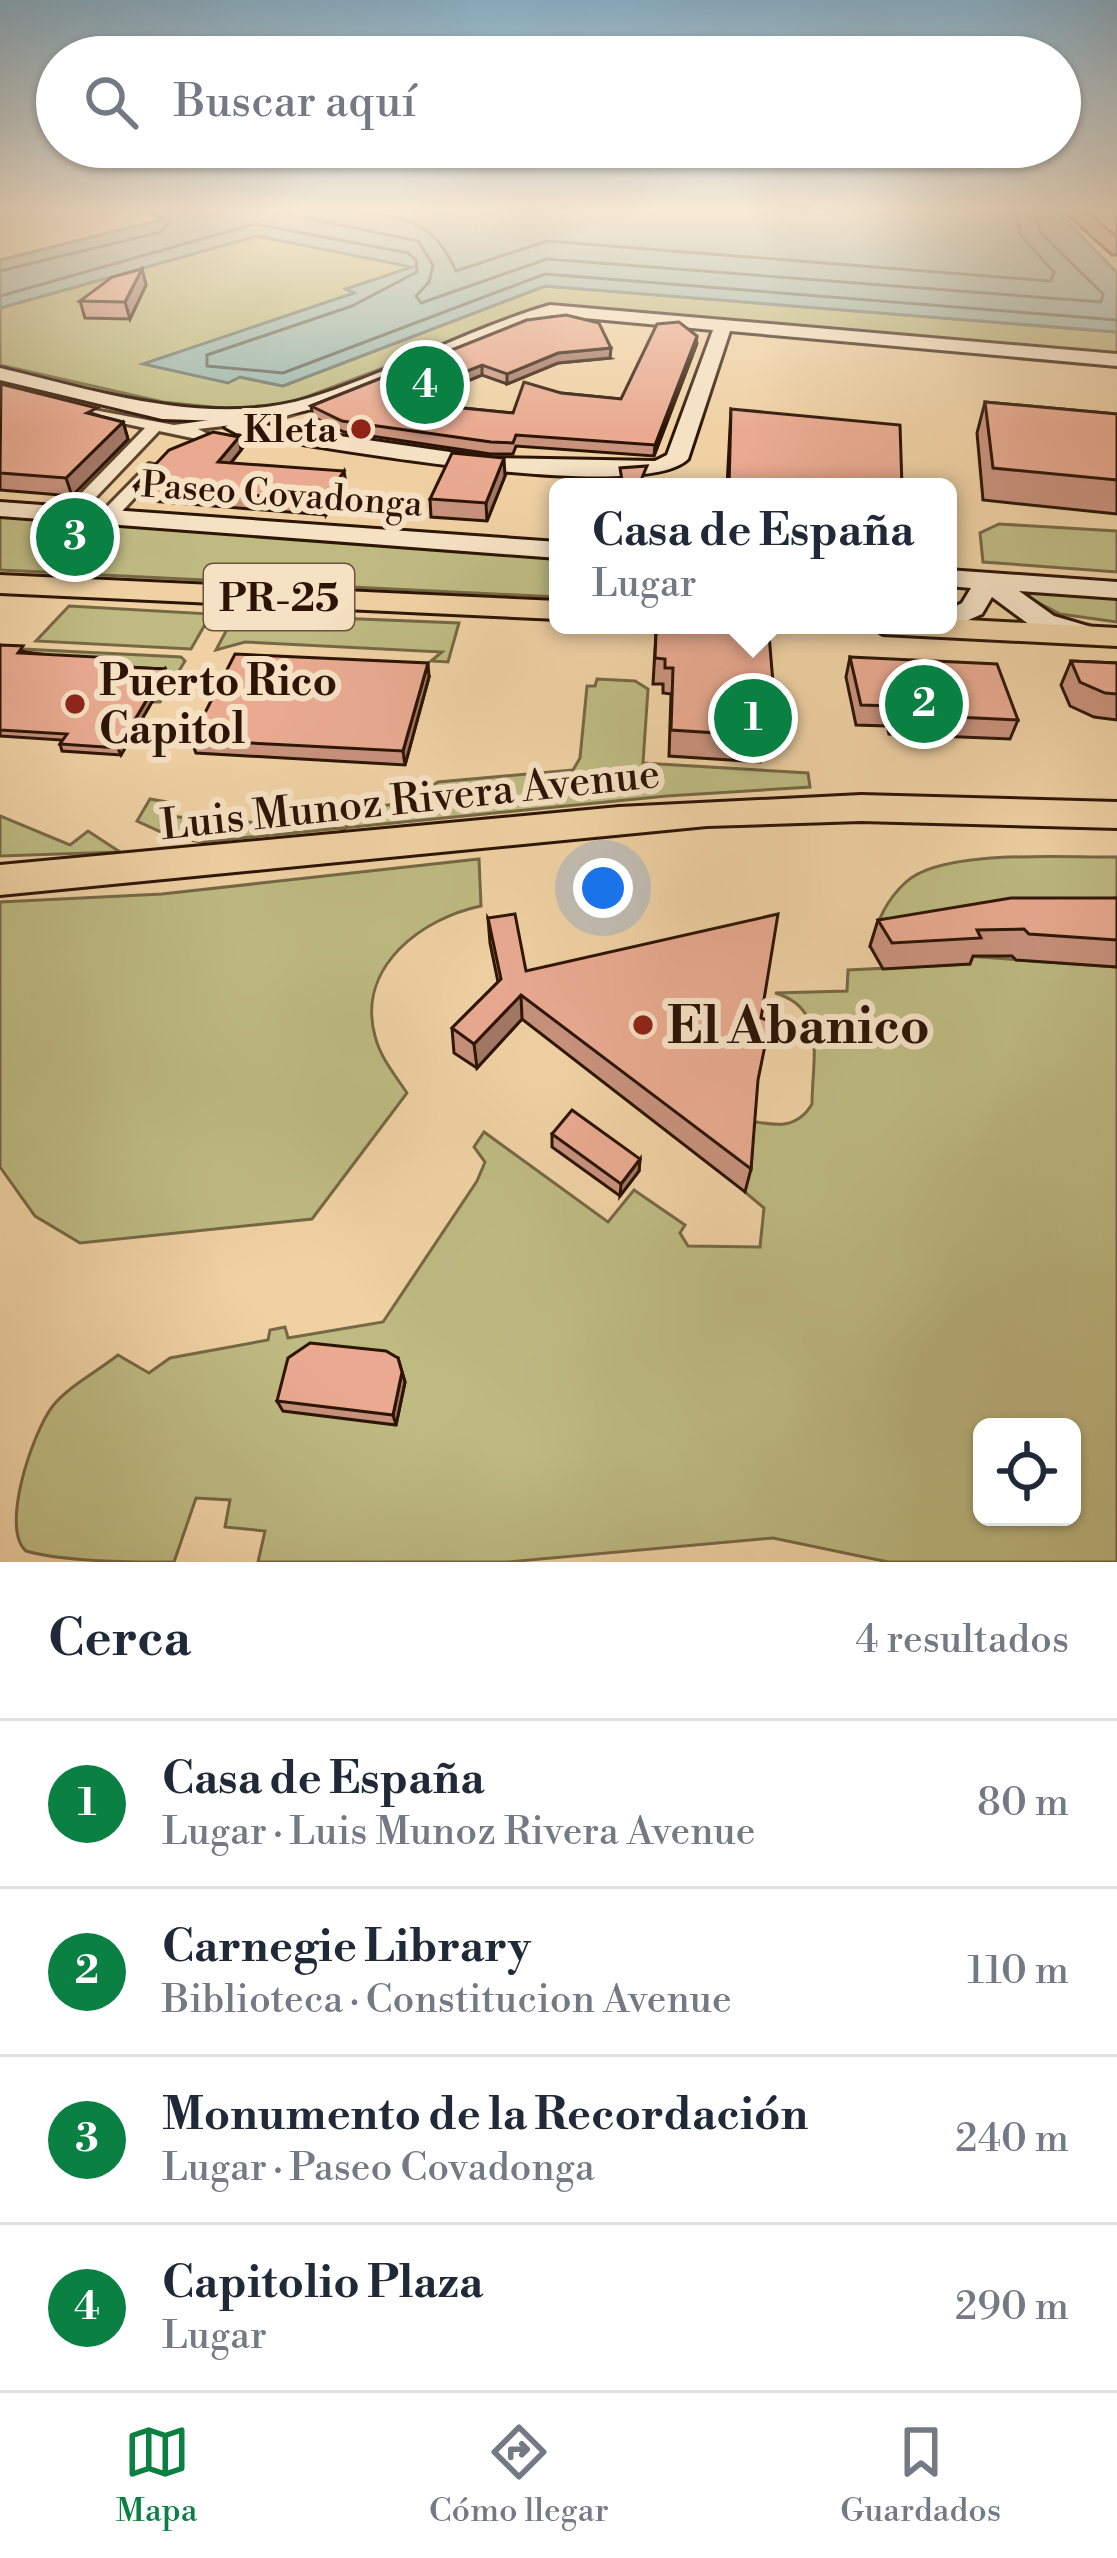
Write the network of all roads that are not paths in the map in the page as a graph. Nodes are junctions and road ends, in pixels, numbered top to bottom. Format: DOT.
graph roads {
  1 [pos="723,326"];
  2 [pos="1117,360"];
  3 [pos="0,374"];
  4 [pos="0,391"];
  5 [pos="309,405"];
  6 [pos="150,417"];
  7 [pos="208,429"];
  8 [pos="316,438"];
  9 [pos="371,446"];
  10 [pos="0,509"];
  11 [pos="70,514"];
  12 [pos="107,517"];
  13 [pos="549,549"];
  14 [pos="957,579"];
  15 [pos="988,581"];
  16 [pos="0,584"];
  17 [pos="1117,590"];
  18 [pos="549,610"];
  19 [pos="957,615"];
  20 [pos="957,625"];
  21 [pos="1102,636"];
  22 [pos="1117,814"];
  23 [pos="0,880"];
  1 -- 2 [label="main road"];
  1 -- 5 [label="main road"];
  1 -- 9 [label="main road"];
  3 -- 6 [label="main road"];
  4 -- 6 [label="street"];
  5 -- 6 [label="main road"];
  5 -- 7 [label="street"];
  5 -- 8 [label="main road"];
  6 -- 7 [label="main road"];
  6 -- 11 [label="street"];
  7 -- 8 [label="main road"];
  7 -- 9 [label="main road"];
  7 -- 12 [label="street"];
  8 -- 9 [label="main road"];
  10 -- 11 [label="main road, Paseo Covadonga"];
  11 -- 12 [label="main road, Paseo Covadonga"];
  12 -- 13 [label="main road, Paseo Covadonga"];
  14 -- 15 [label="main road"];
  15 -- 17 [label="main road"];
  15 -- 19 [label="main road"];
  15 -- 21 [label="main road"];
  16 -- 18 [label="main road, PR-25"];
  20 -- 21 [label="main road"];
  22 -- 23 [label="main road, Luis Munoz Rivera Avenue"];
}
